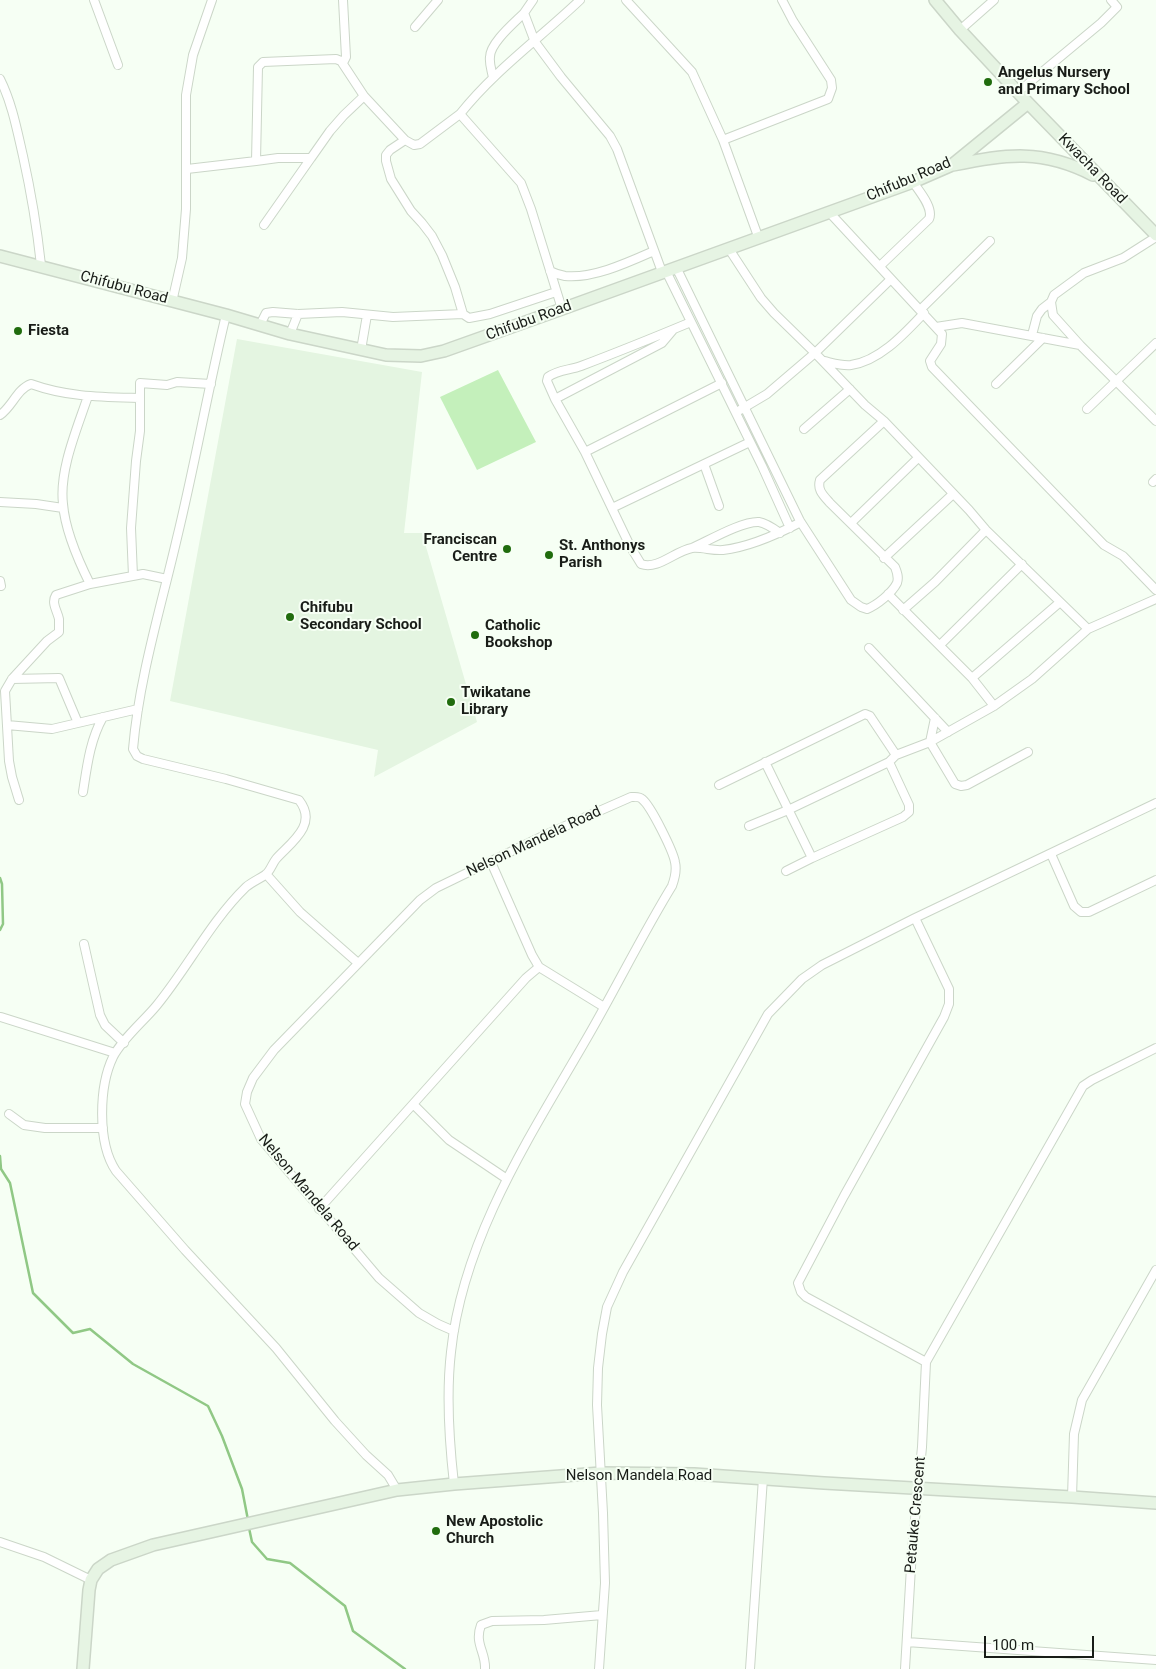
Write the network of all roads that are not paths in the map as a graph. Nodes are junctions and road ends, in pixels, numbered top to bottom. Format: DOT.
graph roads {
  1 [pos="212,0"];
  2 [pos="343,0"];
  3 [pos="438,0"];
  4 [pos="533,0"];
  5 [pos="580,0"];
  6 [pos="626,0"];
  7 [pos="782,0"];
  8 [pos="935,0"];
  9 [pos="994,0"];
  10 [pos="1112,0"];
  11 [pos="96,1"];
  12 [pos="1119,3"];
  13 [pos="524,13"];
  14 [pos="415,27"];
  15 [pos="960,30"];
  16 [pos="535,42"];
  17 [pos="343,63"];
  18 [pos="118,65"];
  19 [pos="493,78"];
  20 [pos="0,79"];
  21 [pos="1018,92"];
  22 [pos="364,96"];
  23 [pos="1028,103"];
  24 [pos="460,114"];
  25 [pos="405,140"];
  26 [pos="723,140"];
  27 [pos="311,158"];
  28 [pos="256,161"];
  29 [pos="952,165"];
  30 [pos="187,169"];
  31 [pos="1102,179"];
  32 [pos="913,182"];
  33 [pos="829,212"];
  34 [pos="264,225"];
  35 [pos="1156,236"];
  36 [pos="759,239"];
  37 [pos="990,241"];
  38 [pos="729,249"];
  39 [pos="654,251"];
  40 [pos="0,256"];
  41 [pos="42,265"];
  42 [pos="880,266"];
  43 [pos="668,270"];
  44 [pos="550,271"];
  45 [pos="891,279"];
  46 [pos="556,292"];
  47 [pos="172,302"];
  48 [pos="1051,302"];
  49 [pos="562,309"];
  50 [pos="922,311"];
  51 [pos="298,314"];
  52 [pos="463,314"];
  53 [pos="226,315"];
  54 [pos="367,315"];
  55 [pos="691,322"];
  56 [pos="260,325"];
  57 [pos="936,327"];
  58 [pos="674,329"];
  59 [pos="290,334"];
  60 [pos="1032,335"];
  61 [pos="1043,338"];
  62 [pos="1156,343"];
  63 [pos="1080,345"];
  64 [pos="361,350"];
  65 [pos="718,352"];
  66 [pos="815,353"];
  67 [pos="709,357"];
  68 [pos="823,361"];
  69 [pos="1115,381"];
  70 [pos="722,383"];
  71 [pos="211,384"];
  72 [pos="996,384"];
  73 [pos="850,390"];
  74 [pos="88,396"];
  75 [pos="140,398"];
  76 [pos="555,399"];
  77 [pos="745,407"];
  78 [pos="1087,409"];
  79 [pos="736,412"];
  80 [pos="0,415"];
  81 [pos="884,421"];
  82 [pos="1156,421"];
  83 [pos="804,429"];
  84 [pos="750,442"];
  85 [pos="585,452"];
  86 [pos="918,458"];
  87 [pos="770,462"];
  88 [pos="704,464"];
  89 [pos="762,466"];
  90 [pos="953,494"];
  91 [pos="0,502"];
  92 [pos="719,506"];
  93 [pos="63,508"];
  94 [pos="612,508"];
  95 [pos="800,521"];
  96 [pos="851,523"];
  97 [pos="790,528"];
  98 [pos="986,530"];
  99 [pos="780,532"];
  100 [pos="692,548"];
  101 [pos="884,558"];
  102 [pos="1022,564"];
  103 [pos="133,576"];
  104 [pos="167,579"];
  105 [pos="90,584"];
  106 [pos="1156,590"];
  107 [pos="888,594"];
  108 [pos="1156,599"];
  109 [pos="1059,603"];
  110 [pos="903,610"];
  111 [pos="1088,629"];
  112 [pos="940,645"];
  113 [pos="869,648"];
  114 [pos="972,678"];
  115 [pos="12,679"];
  116 [pos="994,706"];
  117 [pos="138,709"];
  118 [pos="103,718"];
  119 [pos="935,718"];
  120 [pos="78,723"];
  121 [pos="7,725"];
  122 [pos="948,732"];
  123 [pos="930,742"];
  124 [pos="1028,752"];
  125 [pos="896,755"];
  126 [pos="765,762"];
  127 [pos="889,762"];
  128 [pos="719,785"];
  129 [pos="83,792"];
  130 [pos="19,800"];
  131 [pos="1156,803"];
  132 [pos="788,810"];
  133 [pos="748,826"];
  134 [pos="1051,854"];
  135 [pos="812,858"];
  136 [pos="491,862"];
  137 [pos="786,872"];
  138 [pos="266,874"];
  139 [pos="1156,880"];
  140 [pos="916,918"];
  141 [pos="84,944"];
  142 [pos="358,963"];
  143 [pos="539,967"];
  144 [pos="604,1007"];
  145 [pos="1,1017"];
  146 [pos="124,1042"];
  147 [pos="1156,1048"];
  148 [pos="115,1053"];
  149 [pos="414,1105"];
  150 [pos="9,1114"];
  151 [pos="103,1128"];
  152 [pos="507,1179"];
  153 [pos="320,1208"];
  154 [pos="1156,1270"];
  155 [pos="454,1331"];
  156 [pos="926,1362"];
  157 [pos="601,1473"];
  158 [pos="763,1478"];
  159 [pos="454,1484"];
  160 [pos="918,1488"];
  161 [pos="397,1490"];
  162 [pos="1072,1497"];
  163 [pos="1156,1503"];
  164 [pos="0,1542"];
  165 [pos="92,1580"];
  166 [pos="602,1615"];
  167 [pos="907,1642"];
  168 [pos="1156,1660"];
  169 [pos="83,1669"];
  170 [pos="485,1669"];
  171 [pos="599,1669"];
  172 [pos="750,1669"];
  173 [pos="905,1669"];
  1 -- 30 [label="street"];
  2 -- 17 [label="street"];
  3 -- 14 [label="street"];
  4 -- 13 [label="street"];
  5 -- 16 [label="street"];
  6 -- 26 [label="street"];
  7 -- 26 [label="street"];
  8 -- 15 [label="main road, Kwacha Road"];
  9 -- 15 [label="street"];
  10 -- 12 [label="street"];
  11 -- 18 [label="street"];
  12 -- 21 [label="street"];
  13 -- 16 [label="street"];
  13 -- 19 [label="street"];
  15 -- 21 [label="main road, Kwacha Road"];
  16 -- 19 [label="street"];
  16 -- 39 [label="street"];
  17 -- 22 [label="street"];
  17 -- 28 [label="street"];
  19 -- 24 [label="street"];
  20 -- 41 [label="street"];
  21 -- 23 [label="main road, Kwacha Road"];
  22 -- 25 [label="street"];
  22 -- 27 [label="street"];
  23 -- 29 [label="main road, Chifubu Road"];
  23 -- 31 [label="main road, Kwacha Road"];
  24 -- 25 [label="street"];
  24 -- 44 [label="street"];
  25 -- 52 [label="street"];
  26 -- 36 [label="street"];
  27 -- 28 [label="street"];
  27 -- 34 [label="street"];
  28 -- 30 [label="street"];
  29 -- 31 [label="main road"];
  29 -- 32 [label="main road, Chifubu Road"];
  30 -- 47 [label="street"];
  31 -- 35 [label="main road, Kwacha Road"];
  32 -- 33 [label="main road, Chifubu Road"];
  32 -- 42 [label="street"];
  33 -- 36 [label="main road, Chifubu Road"];
  33 -- 42 [label="street"];
  35 -- 48 [label="street"];
  36 -- 38 [label="main road, Chifubu Road"];
  37 -- 50 [label="street"];
  38 -- 43 [label="main road, Chifubu Road"];
  38 -- 66 [label="street"];
  39 -- 43 [label="street"];
  39 -- 44 [label="street"];
  40 -- 41 [label="main road, Chifubu Road"];
  41 -- 47 [label="main road, Chifubu Road"];
  42 -- 45 [label="street"];
  43 -- 49 [label="main road, Chifubu Road"];
  43 -- 55 [label="street"];
  43 -- 65 [label="street"];
  44 -- 46 [label="street"];
  45 -- 50 [label="street"];
  45 -- 66 [label="street"];
  46 -- 49 [label="street"];
  46 -- 52 [label="street"];
  47 -- 53 [label="main road, Chifubu Road"];
  48 -- 60 [label="street"];
  48 -- 63 [label="street"];
  49 -- 64 [label="main road, Chifubu Road"];
  50 -- 57 [label="street"];
  50 -- 68 [label="street"];
  51 -- 54 [label="street"];
  51 -- 56 [label="street"];
  51 -- 59 [label="street"];
  52 -- 54 [label="street"];
  53 -- 56 [label="main road, Chifubu Road"];
  53 -- 71 [label="street"];
  54 -- 64 [label="street"];
  55 -- 58 [label="street"];
  55 -- 67 [label="street"];
  56 -- 59 [label="main road, Chifubu Road"];
  57 -- 60 [label="street"];
  57 -- 106 [label="street"];
  58 -- 76 [label="street"];
  58 -- 76 [label="street"];
  59 -- 64 [label="main road, Chifubu Road"];
  60 -- 61 [label="street"];
  61 -- 63 [label="street"];
  61 -- 72 [label="street"];
  62 -- 69 [label="street"];
  63 -- 69 [label="street"];
  65 -- 67 [label="street"];
  65 -- 77 [label="street"];
  66 -- 68 [label="street"];
  66 -- 77 [label="street"];
  67 -- 70 [label="street"];
  68 -- 73 [label="street"];
  69 -- 78 [label="street"];
  69 -- 82 [label="street"];
  70 -- 79 [label="street"];
  70 -- 85 [label="street"];
  71 -- 75 [label="street"];
  71 -- 104 [label="street"];
  73 -- 81 [label="street"];
  73 -- 83 [label="street"];
  74 -- 75 [label="street"];
  74 -- 80 [label="street"];
  74 -- 93 [label="street"];
  75 -- 103 [label="street"];
  76 -- 85 [label="street"];
  77 -- 79 [label="street"];
  77 -- 87 [label="street"];
  79 -- 84 [label="street"];
  81 -- 86 [label="street"];
  81 -- 96 [label="street"];
  84 -- 88 [label="street"];
  84 -- 89 [label="street"];
  85 -- 94 [label="street"];
  86 -- 90 [label="street"];
  86 -- 96 [label="street"];
  87 -- 89 [label="street"];
  87 -- 95 [label="street"];
  88 -- 92 [label="street"];
  88 -- 94 [label="street"];
  89 -- 97 [label="street"];
  90 -- 98 [label="street"];
  90 -- 101 [label="street"];
  91 -- 93 [label="street"];
  93 -- 105 [label="street"];
  94 -- 100 [label="street"];
  95 -- 97 [label="street"];
  95 -- 107 [label="street"];
  96 -- 101 [label="street"];
  97 -- 99 [label="street"];
  98 -- 102 [label="street"];
  98 -- 110 [label="street"];
  99 -- 100 [label="street"];
  99 -- 100 [label="street"];
  101 -- 107 [label="street"];
  102 -- 109 [label="street"];
  102 -- 112 [label="street"];
  103 -- 104 [label="street"];
  103 -- 105 [label="street"];
  104 -- 117 [label="street"];
  105 -- 115 [label="street"];
  107 -- 110 [label="street"];
  108 -- 111 [label="street"];
  109 -- 111 [label="street"];
  109 -- 114 [label="street"];
  110 -- 112 [label="street"];
  111 -- 116 [label="street"];
  112 -- 114 [label="street"];
  113 -- 119 [label="street"];
  114 -- 116 [label="street"];
  115 -- 120 [label="street"];
  115 -- 121 [label="street"];
  116 -- 122 [label="street"];
  117 -- 118 [label="street"];
  117 -- 138 [label="street"];
  118 -- 120 [label="street"];
  118 -- 129 [label="street"];
  119 -- 122 [label="street"];
  119 -- 123 [label="street"];
  120 -- 121 [label="street"];
  121 -- 130 [label="street"];
  122 -- 123 [label="street"];
  123 -- 124 [label="street"];
  123 -- 125 [label="street"];
  125 -- 126 [label="street"];
  125 -- 127 [label="street"];
  126 -- 128 [label="street"];
  126 -- 132 [label="street"];
  127 -- 132 [label="street"];
  127 -- 135 [label="street"];
  131 -- 134 [label="street"];
  132 -- 133 [label="street"];
  132 -- 135 [label="street"];
  134 -- 139 [label="street"];
  134 -- 140 [label="street"];
  135 -- 137 [label="street"];
  136 -- 142 [label="street, Nelson Mandela Road"];
  136 -- 143 [label="street"];
  136 -- 144 [label="street, Nelson Mandela Road"];
  138 -- 142 [label="street"];
  138 -- 146 [label="street"];
  140 -- 156 [label="street"];
  140 -- 157 [label="street"];
  141 -- 146 [label="street"];
  142 -- 153 [label="street, Nelson Mandela Road"];
  143 -- 144 [label="street"];
  143 -- 149 [label="street"];
  144 -- 152 [label="street, Nelson Mandela Road"];
  145 -- 148 [label="street"];
  146 -- 148 [label="street"];
  147 -- 156 [label="street"];
  148 -- 151 [label="street"];
  149 -- 152 [label="street"];
  149 -- 153 [label="street"];
  150 -- 151 [label="street"];
  151 -- 161 [label="street"];
  152 -- 155 [label="street, Nelson Mandela Road"];
  153 -- 155 [label="street, Nelson Mandela Road"];
  154 -- 162 [label="street"];
  155 -- 159 [label="street, Nelson Mandela Road"];
  156 -- 160 [label="street, Petauke Crescent"];
  157 -- 158 [label="main road, Nelson Mandela Road"];
  157 -- 159 [label="main road, Nelson Mandela Road"];
  157 -- 166 [label="street"];
  158 -- 160 [label="main road, Nelson Mandela Road"];
  158 -- 172 [label="street"];
  159 -- 161 [label="main road"];
  160 -- 162 [label="main road, Nelson Mandela Road"];
  160 -- 167 [label="street, Petauke Crescent"];
  161 -- 165 [label="main road"];
  162 -- 163 [label="main road, Nelson Mandela Road"];
  164 -- 165 [label="street"];
  165 -- 169 [label="main road"];
  166 -- 170 [label="street"];
  166 -- 171 [label="street"];
  167 -- 168 [label="street"];
  167 -- 173 [label="street, Petauke Crescent"];
}
